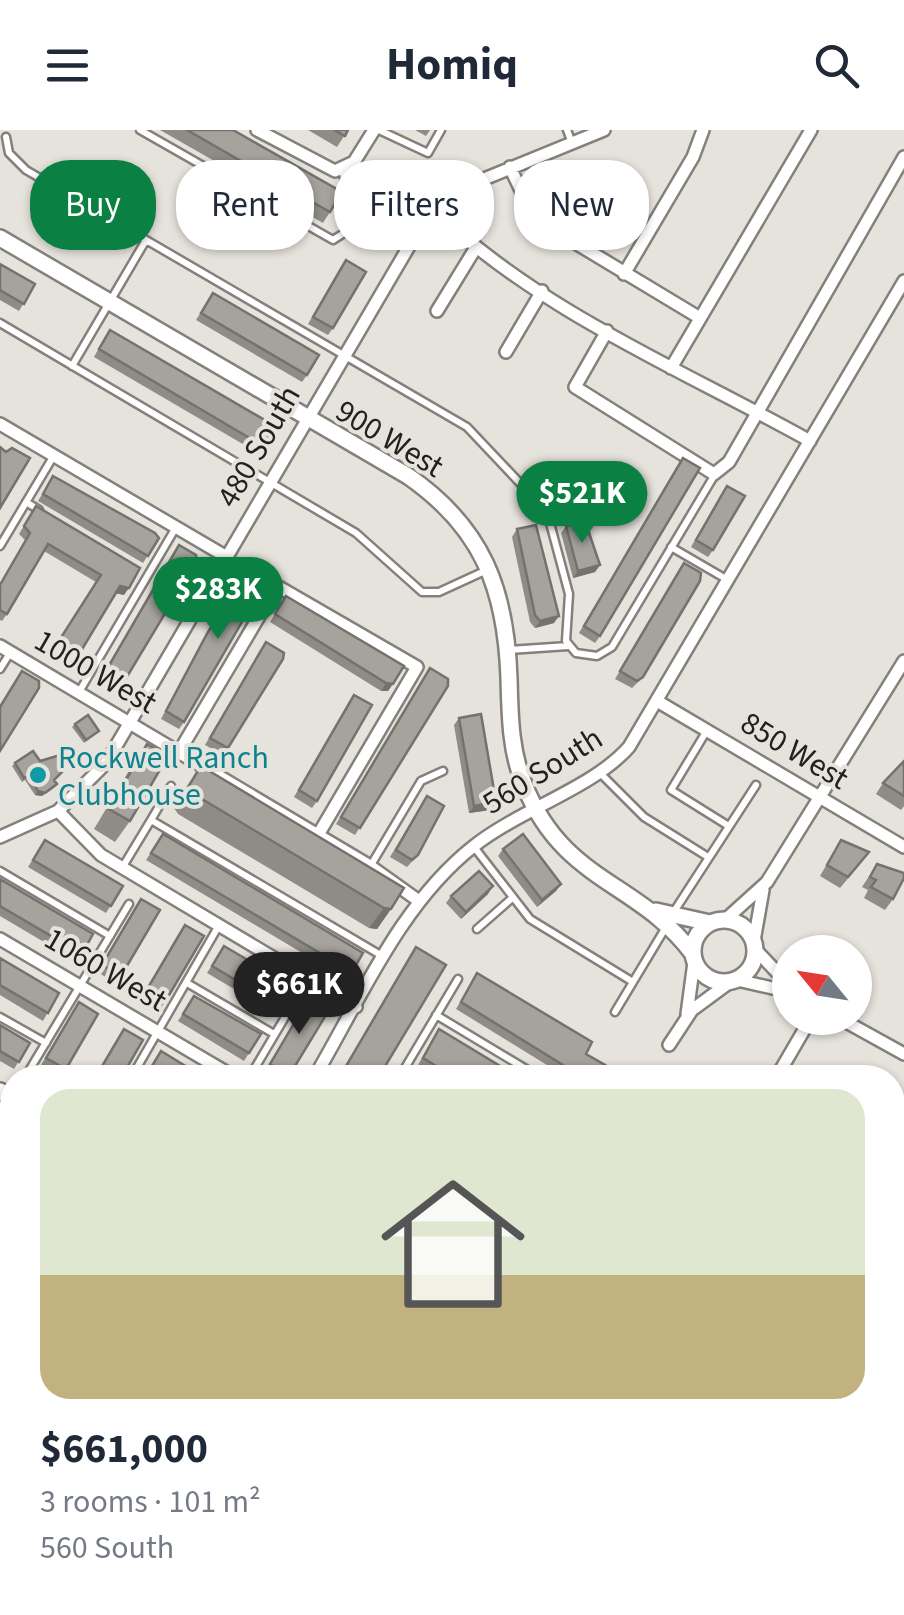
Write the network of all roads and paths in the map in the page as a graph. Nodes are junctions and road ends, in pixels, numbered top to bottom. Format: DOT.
graph roads {
  1 [pos="140,130"];
  2 [pos="257,130"];
  3 [pos="376,130"];
  4 [pos="441,130"];
  5 [pos="566,130"];
  6 [pos="604,130"];
  7 [pos="703,130"];
  8 [pos="812,130"];
  9 [pos="6,137"];
  10 [pos="572,144"];
  11 [pos="904,157"];
  12 [pos="355,160"];
  13 [pos="510,167"];
  14 [pos="334,168"];
  15 [pos="30,172"];
  16 [pos="494,174"];
  17 [pos="0,238"];
  18 [pos="334,239"];
  19 [pos="156,246"];
  20 [pos="140,250"];
  21 [pos="410,250"];
  22 [pos="475,250"];
  23 [pos="624,274"];
  24 [pos="904,280"];
  25 [pos="542,291"];
  26 [pos="109,303"];
  27 [pos="438,311"];
  28 [pos="700,318"];
  29 [pos="0,323"];
  30 [pos="607,331"];
  31 [pos="506,352"];
  32 [pos="343,355"];
  33 [pos="72,366"];
  34 [pos="671,368"];
  35 [pos="755,410"];
  36 [pos="305,420"];
  37 [pos="0,424"];
  38 [pos="810,441"];
  39 [pos="54,456"];
  40 [pos="714,474"];
  41 [pos="268,482"];
  42 [pos="26,502"];
  43 [pos="41,512"];
  44 [pos="176,528"];
  45 [pos="0,546"];
  46 [pos="672,547"];
  47 [pos="225,556"];
  48 [pos="133,566"];
  49 [pos="489,569"];
  50 [pos="148,575"];
  51 [pos="728,580"];
  52 [pos="568,646"];
  53 [pos="5,649"];
  54 [pos="508,650"];
  55 [pos="904,661"];
  56 [pos="0,669"];
  57 [pos="79,692"];
  58 [pos="657,701"];
  59 [pos="130,722"];
  60 [pos="706,730"];
  61 [pos="178,752"];
  62 [pos="442,771"];
  63 [pos="600,774"];
  64 [pos="756,785"];
  65 [pos="171,786"];
  66 [pos="819,796"];
  67 [pos="534,806"];
  68 [pos="58,811"];
  69 [pos="152,820"];
  70 [pos="726,825"];
  71 [pos="318,835"];
  72 [pos="0,837"];
  73 [pos="473,846"];
  74 [pos="904,847"];
  75 [pos="708,856"];
  76 [pos="370,866"];
  77 [pos="122,868"];
  78 [pos="0,871"];
  79 [pos="767,882"];
  80 [pos="420,900"];
  81 [pos="511,900"];
  82 [pos="129,904"];
  83 [pos="669,920"];
  84 [pos="718,922"];
  85 [pos="219,926"];
  86 [pos="476,929"];
  87 [pos="110,936"];
  88 [pos="0,939"];
  89 [pos="754,945"];
  90 [pos="385,958"];
  91 [pos="694,958"];
  92 [pos="772,967"];
  93 [pos="308,978"];
  94 [pos="458,980"];
  95 [pos="734,981"];
  96 [pos="633,982"];
  97 [pos="186,983"];
  98 [pos="80,986"];
  99 [pos="772,986"];
  100 [pos="356,1007"];
  101 [pos="615,1012"];
  102 [pos="436,1015"];
  103 [pos="0,1017"];
  104 [pos="686,1018"];
  105 [pos="158,1032"];
  106 [pos="274,1034"];
  107 [pos="800,1035"];
  108 [pos="870,1035"];
  109 [pos="46,1043"];
  110 [pos="669,1045"];
  111 [pos="904,1054"];
  112 [pos="32,1065"];
  113 [pos="139,1065"];
  114 [pos="214,1065"];
  115 [pos="256,1065"];
  116 [pos="322,1065"];
  117 [pos="407,1065"];
  118 [pos="520,1065"];
  119 [pos="783,1065"];
  1 -- 18 [label="lane"];
  2 -- 14 [label="street"];
  3 -- 4 [label="lane"];
  3 -- 12 [label="street"];
  5 -- 10 [label="lane"];
  6 -- 10 [label="street, 480 South"];
  7 -- 23 [label="street"];
  8 -- 28 [label="street"];
  9 -- 15 [label="lane"];
  10 -- 13 [label="street, 480 South"];
  11 -- 35 [label="street"];
  13 -- 16 [label="street, 480 South"];
  13 -- 23 [label="street"];
  17 -- 26 [label="street, 900 West"];
  19 -- 32 [label="lane"];
  20 -- 26 [label="lane"];
  21 -- 32 [label="street, 480 South"];
  22 -- 25 [label="street"];
  22 -- 27 [label="street"];
  23 -- 28 [label="street"];
  24 -- 38 [label="street, 560 South"];
  25 -- 30 [label="street"];
  25 -- 31 [label="street"];
  26 -- 33 [label="lane"];
  26 -- 36 [label="street, 900 West"];
  28 -- 34 [label="street"];
  29 -- 33 [label="lane"];
  30 -- 34 [label="street"];
  30 -- 40 [label="street"];
  32 -- 36 [label="street, 480 South"];
  32 -- 52 [label="lane"];
  33 -- 41 [label="lane"];
  34 -- 35 [label="street"];
  35 -- 38 [label="street"];
  35 -- 40 [label="street"];
  36 -- 41 [label="street, 480 South"];
  36 -- 49 [label="street, 900 West"];
  37 -- 39 [label="street"];
  38 -- 51 [label="street, 560 South"];
  39 -- 42 [label="lane"];
  39 -- 44 [label="street"];
  40 -- 46 [label="lane"];
  41 -- 47 [label="street, 480 South"];
  41 -- 49 [label="lane"];
  42 -- 43 [label="lane"];
  42 -- 45 [label="lane"];
  44 -- 47 [label="street"];
  44 -- 50 [label="lane"];
  46 -- 51 [label="lane"];
  46 -- 52 [label="lane"];
  47 -- 59 [label="street, 480 South"];
  48 -- 50 [label="lane"];
  49 -- 54 [label="street, 900 West"];
  50 -- 57 [label="lane"];
  51 -- 58 [label="street, 560 South"];
  52 -- 54 [label="lane"];
  53 -- 56 [label="lane"];
  53 -- 57 [label="street, 1000 West"];
  54 -- 67 [label="street, 900 West"];
  55 -- 66 [label="street"];
  57 -- 59 [label="street, 1000 West"];
  58 -- 60 [label="street, 850 West"];
  58 -- 63 [label="street, 560 South"];
  59 -- 61 [label="street, 1000 West"];
  59 -- 68 [label="street, 480 South"];
  60 -- 66 [label="street, 850 West"];
  60 -- 70 [label="lane"];
  61 -- 71 [label="street, 1000 West"];
  61 -- 71 [label="street"];
  62 -- 76 [label="lane"];
  63 -- 67 [label="street, 560 South"];
  63 -- 75 [label="lane"];
  64 -- 70 [label="lane"];
  65 -- 69 [label="lane"];
  66 -- 74 [label="street, 850 West"];
  66 -- 79 [label="street"];
  67 -- 73 [label="street, 560 South"];
  67 -- 83 [label="street, 900 West"];
  68 -- 72 [label="street, 480 South"];
  68 -- 77 [label="street"];
  69 -- 77 [label="lane"];
  69 -- 90 [label="lane"];
  70 -- 75 [label="lane"];
  71 -- 76 [label="street, 1000 West"];
  73 -- 80 [label="street, 560 South"];
  73 -- 81 [label="lane"];
  75 -- 83 [label="lane"];
  76 -- 80 [label="street, 1000 West"];
  77 -- 85 [label="street"];
  78 -- 87 [label="lane"];
  79 -- 84 [label="street"];
  79 -- 89 [label="street"];
  80 -- 90 [label="street, 560 South"];
  81 -- 86 [label="lane"];
  81 -- 96 [label="lane"];
  82 -- 87 [label="lane"];
  83 -- 84 [label="street, 900 West"];
  83 -- 91 [label="street"];
  83 -- 96 [label="lane"];
  84 -- 89 [label="street"];
  84 -- 91 [label="street"];
  85 -- 93 [label="street"];
  85 -- 97 [label="lane"];
  87 -- 98 [label="lane"];
  88 -- 98 [label="street, 1060 West"];
  89 -- 92 [label="street"];
  89 -- 95 [label="street"];
  90 -- 100 [label="street, 560 South"];
  91 -- 95 [label="street"];
  91 -- 104 [label="street"];
  93 -- 100 [label="street"];
  93 -- 106 [label="lane"];
  94 -- 102 [label="lane"];
  95 -- 99 [label="street"];
  95 -- 104 [label="street"];
  96 -- 101 [label="lane"];
  97 -- 105 [label="lane"];
  97 -- 106 [label="lane"];
  98 -- 105 [label="street, 1060 West"];
  98 -- 109 [label="lane"];
  100 -- 116 [label="street, 560 South"];
  102 -- 117 [label="lane"];
  102 -- 118 [label="lane"];
  103 -- 109 [label="lane"];
  104 -- 110 [label="street"];
  105 -- 113 [label="lane"];
  105 -- 114 [label="street, 1060 West"];
  106 -- 115 [label="lane"];
  107 -- 119 [label="street"];
  108 -- 111 [label="street"];
  109 -- 112 [label="lane"];
}
